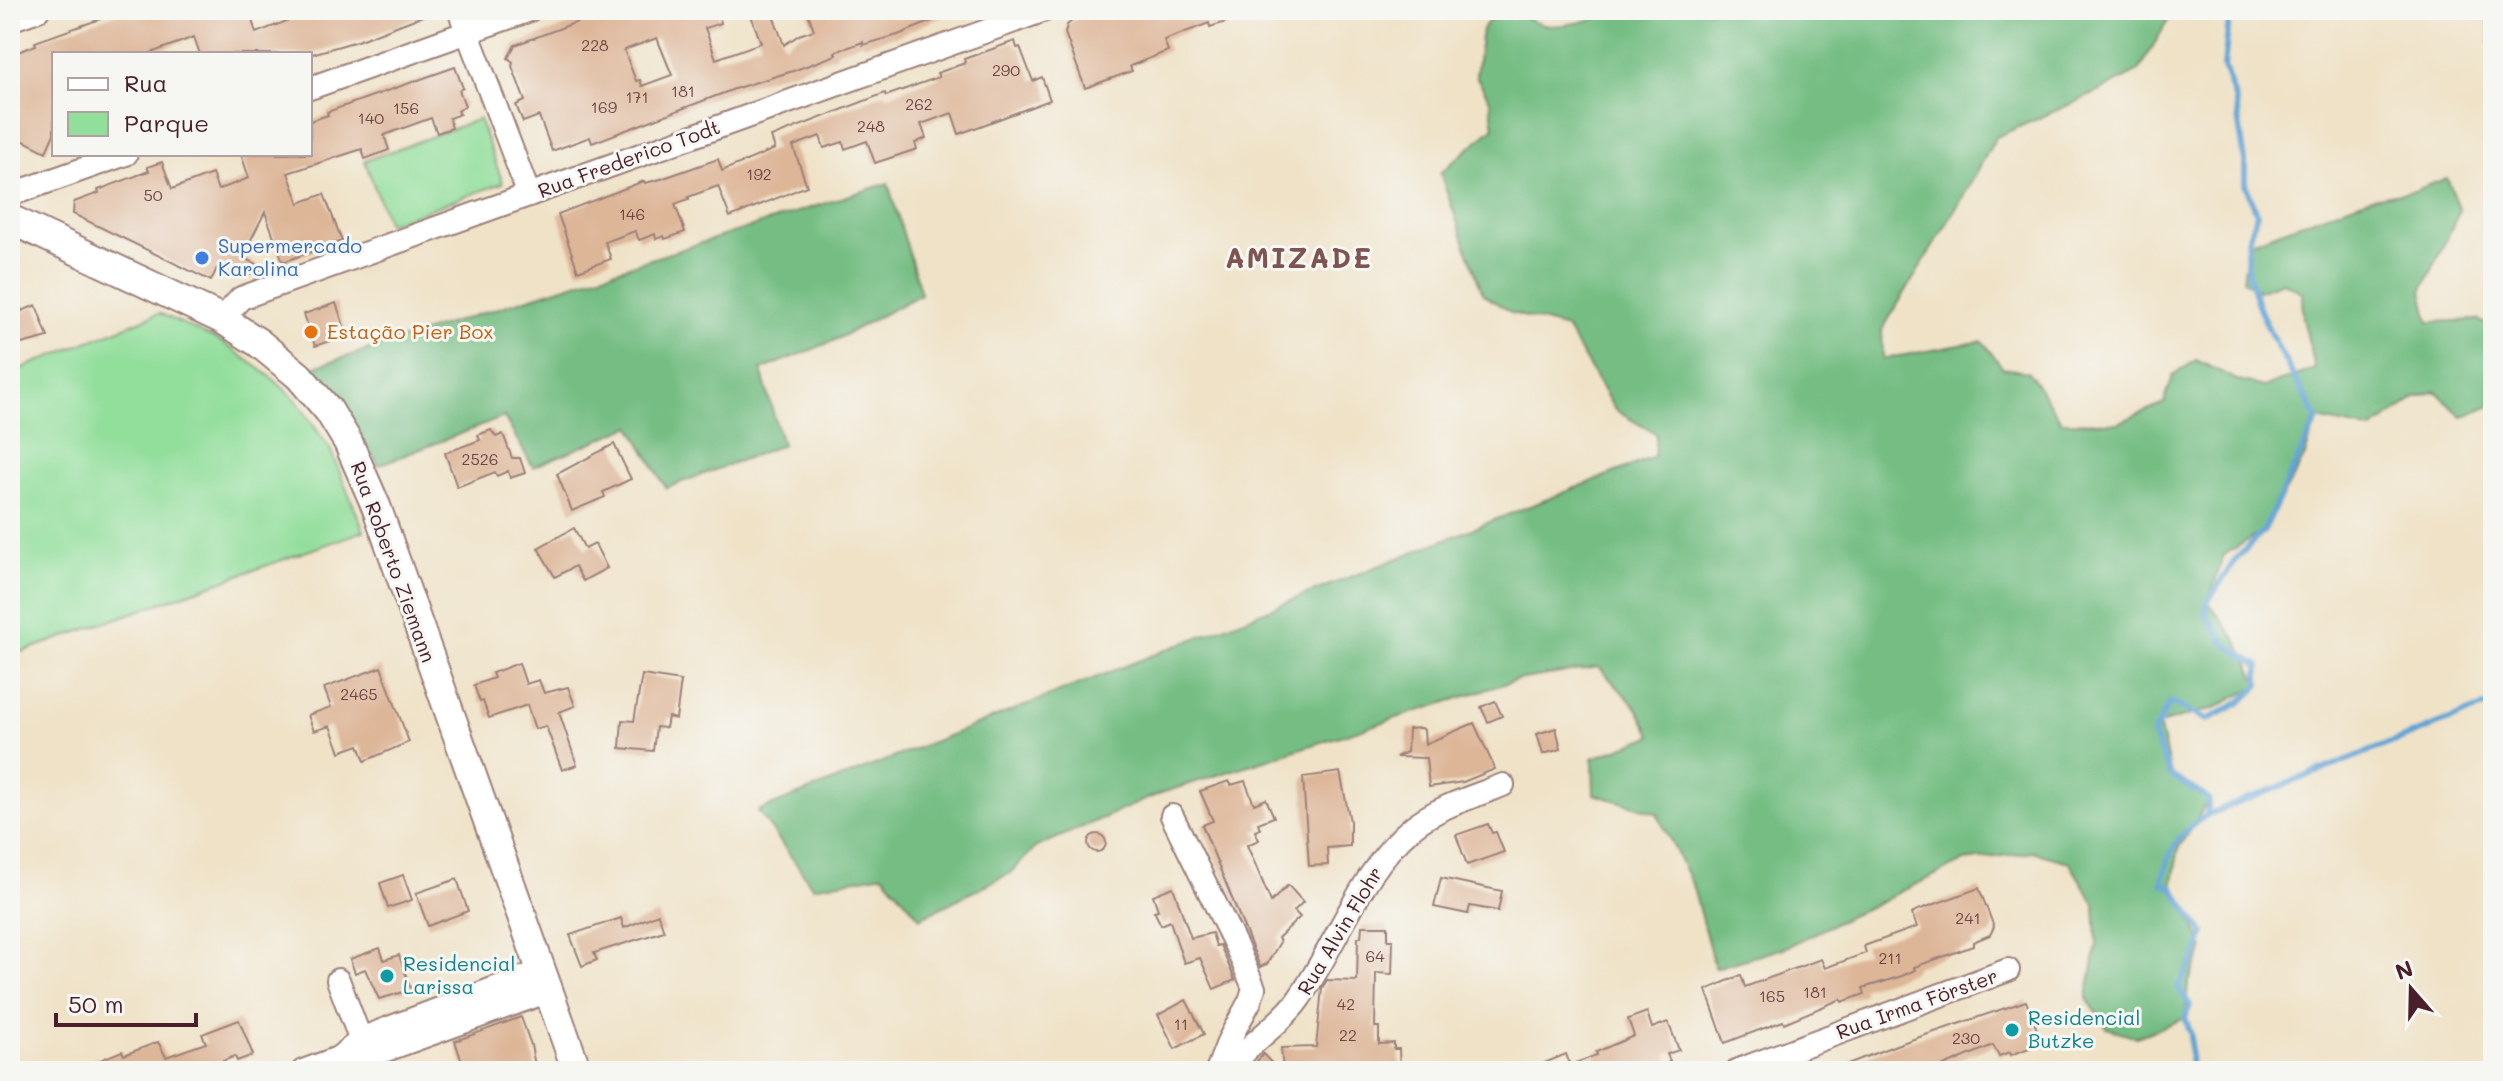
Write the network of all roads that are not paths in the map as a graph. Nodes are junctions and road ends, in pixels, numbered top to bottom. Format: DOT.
graph roads {
  1 [pos="38,10"];
  2 [pos="459,10"];
  3 [pos="530,10"];
  4 [pos="1038,11"];
  5 [pos="10,20"];
  6 [pos="466,33"];
  7 [pos="312,87"];
  8 [pos="120,156"];
  9 [pos="10,195"];
  10 [pos="529,195"];
  11 [pos="10,219"];
  12 [pos="222,319"];
  13 [pos="1503,785"];
  14 [pos="1172,816"];
  15 [pos="2008,970"];
  16 [pos="338,980"];
  17 [pos="545,981"];
  18 [pos="367,1056"];
  19 [pos="303,1071"];
  20 [pos="577,1071"];
  21 [pos="1217,1071"];
  22 [pos="1231,1071"];
  23 [pos="1736,1071"];
  1 -- 5 [label="street"];
  2 -- 6 [label="street"];
  3 -- 6 [label="street"];
  4 -- 10 [label="street, Rua Frederico Todt"];
  6 -- 7 [label="street"];
  6 -- 10 [label="street"];
  8 -- 9 [label="street"];
  10 -- 12 [label="street, Rua Frederico Todt"];
  11 -- 12 [label="main road, Rua Roberto Ziemann"];
  12 -- 17 [label="main road, Rua Roberto Ziemann"];
  13 -- 22 [label="street, Rua Alvin Flohr"];
  14 -- 21 [label="street"];
  15 -- 23 [label="street, Rua Irma Förster"];
  16 -- 18 [label="street"];
  17 -- 18 [label="street"];
  17 -- 20 [label="main road, Rua Roberto Ziemann"];
  18 -- 19 [label="street"];
}
